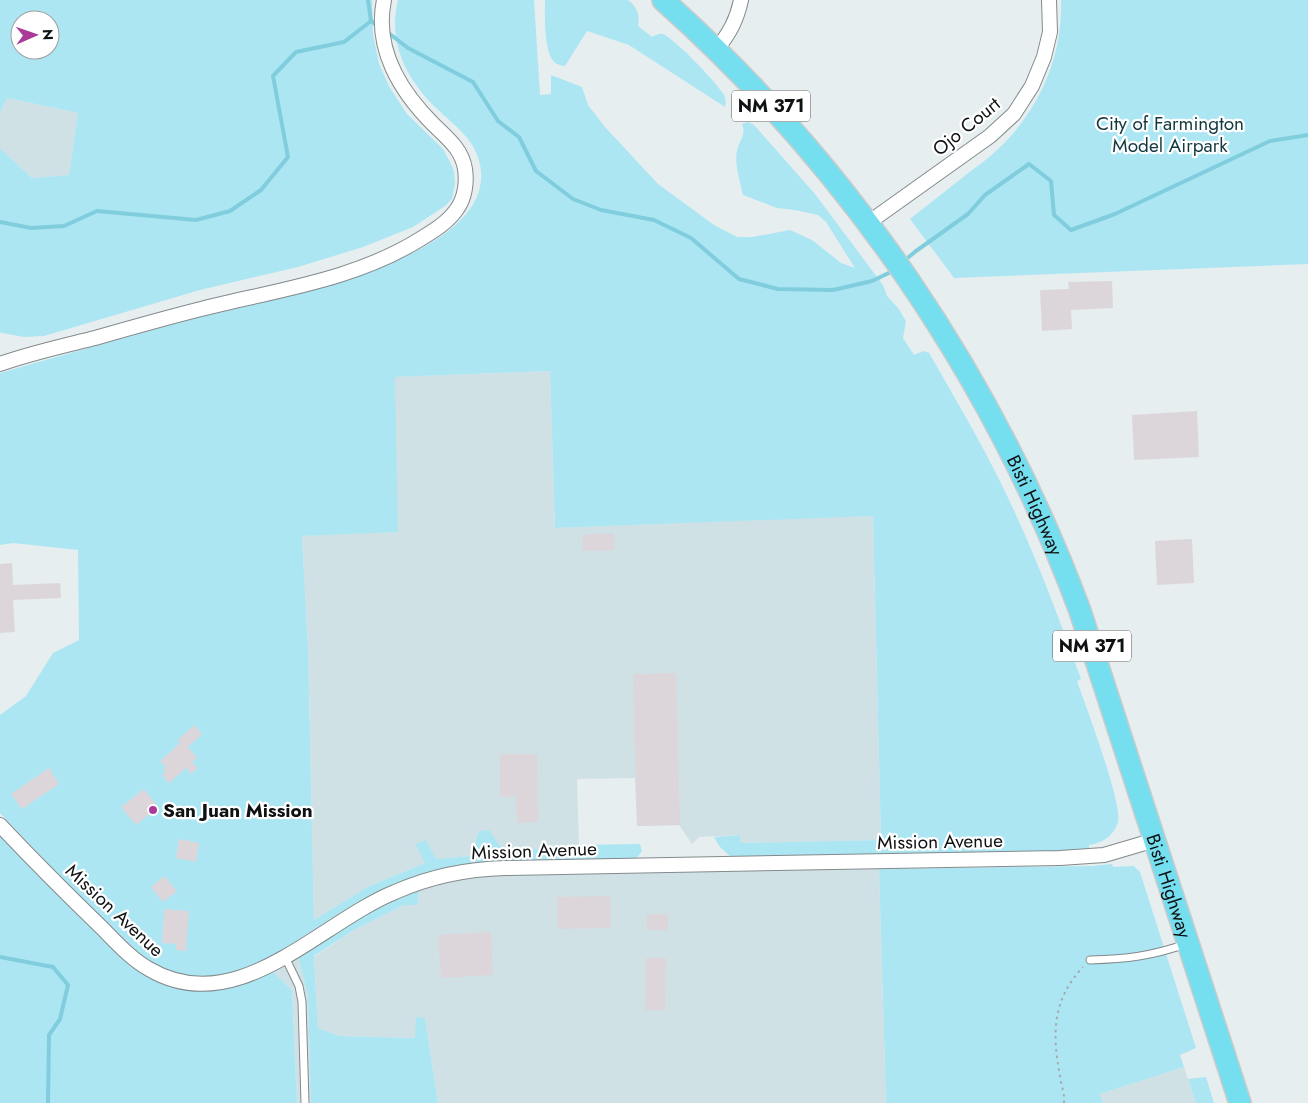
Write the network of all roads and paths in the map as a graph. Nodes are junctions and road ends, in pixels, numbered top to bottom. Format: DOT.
graph roads {
  1 [pos="384,0"];
  2 [pos="663,0"];
  3 [pos="741,0"];
  4 [pos="1049,0"];
  5 [pos="716,50"];
  6 [pos="868,223"];
  7 [pos="3,360"];
  8 [pos="0,825"];
  9 [pos="1156,840"];
  10 [pos="1189,943"];
  11 [pos="285,957"];
  12 [pos="1090,960"];
  13 [pos="305,1103"];
  14 [pos="1064,1103"];
  15 [pos="1240,1103"];
  1 -- 7 [label="street"];
  2 -- 5 [label="main road, Bisti Highway / NM 371"];
  3 -- 5 [label="street"];
  4 -- 6 [label="street, Ojo Court"];
  5 -- 6 [label="main road, Bisti Highway / NM 371"];
  6 -- 9 [label="main road, Bisti Highway / NM 371"];
  8 -- 11 [label="street, Mission Avenue"];
  9 -- 10 [label="main road, Bisti Highway / NM 371"];
  9 -- 11 [label="street, Mission Avenue"];
  10 -- 12 [label="lane"];
  10 -- 15 [label="main road, Bisti Highway / NM 371"];
  11 -- 13 [label="lane"];
  12 -- 14 [label="path"];
}
